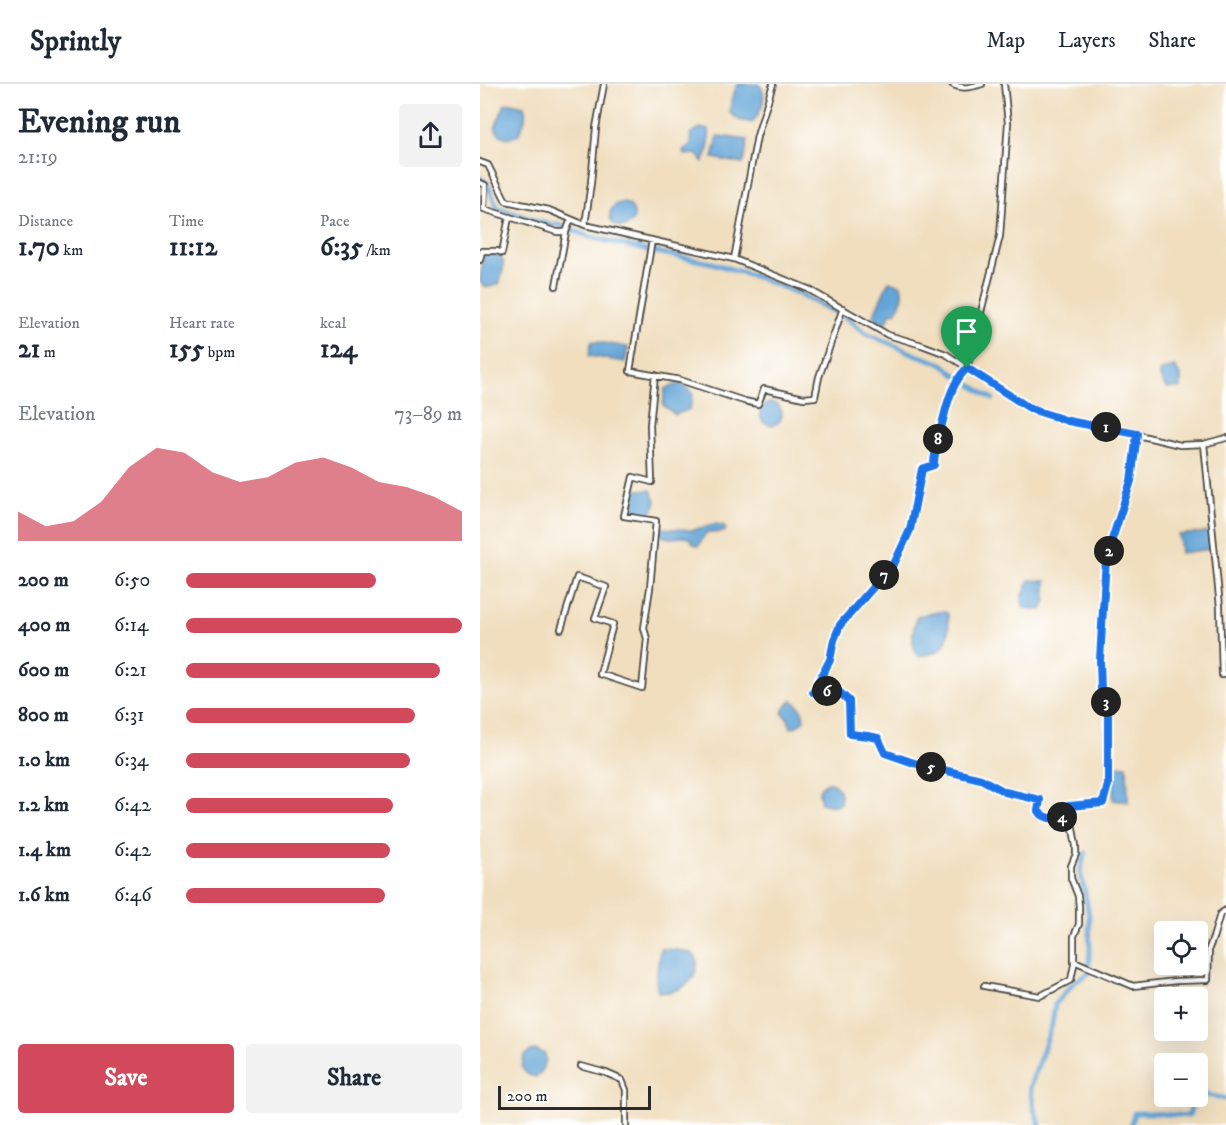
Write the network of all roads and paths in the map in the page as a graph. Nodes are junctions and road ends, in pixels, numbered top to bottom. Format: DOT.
graph roads {
  1 [pos="604,84"];
  2 [pos="773,84"];
  3 [pos="952,84"];
  4 [pos="982,84"];
  5 [pos="1004,84"];
  6 [pos="480,162"];
  7 [pos="480,183"];
  8 [pos="509,217"];
  9 [pos="570,220"];
  10 [pos="585,225"];
  11 [pos="566,232"];
  12 [pos="652,240"];
  13 [pos="734,259"];
  14 [pos="480,260"];
  15 [pos="556,286"];
  16 [pos="842,309"];
  17 [pos="967,368"];
  18 [pos="655,375"];
  19 [pos="1137,435"];
  20 [pos="1226,438"];
  21 [pos="1204,444"];
  22 [pos="561,629"];
  23 [pos="1226,674"];
  24 [pos="1070,814"];
  25 [pos="1226,910"];
  26 [pos="1074,961"];
  27 [pos="984,986"];
  28 [pos="581,1065"];
  29 [pos="626,1125"];
  1 -- 10 [label="street"];
  2 -- 13 [label="street"];
  3 -- 4 [label="street"];
  5 -- 17 [label="street"];
  6 -- 9 [label="street"];
  7 -- 8 [label="street"];
  8 -- 11 [label="street"];
  8 -- 14 [label="street"];
  9 -- 10 [label="street"];
  9 -- 11 [label="street"];
  10 -- 12 [label="street"];
  11 -- 15 [label="street"];
  12 -- 13 [label="street"];
  12 -- 18 [label="street"];
  13 -- 16 [label="street"];
  16 -- 17 [label="street"];
  16 -- 18 [label="street"];
  17 -- 19 [label="street"];
  17 -- 24 [label="street"];
  18 -- 22 [label="street"];
  19 -- 21 [label="street"];
  19 -- 24 [label="street"];
  20 -- 21 [label="street"];
  21 -- 23 [label="street"];
  24 -- 26 [label="street"];
  25 -- 26 [label="street"];
  26 -- 27 [label="street"];
  28 -- 29 [label="street"];
}
